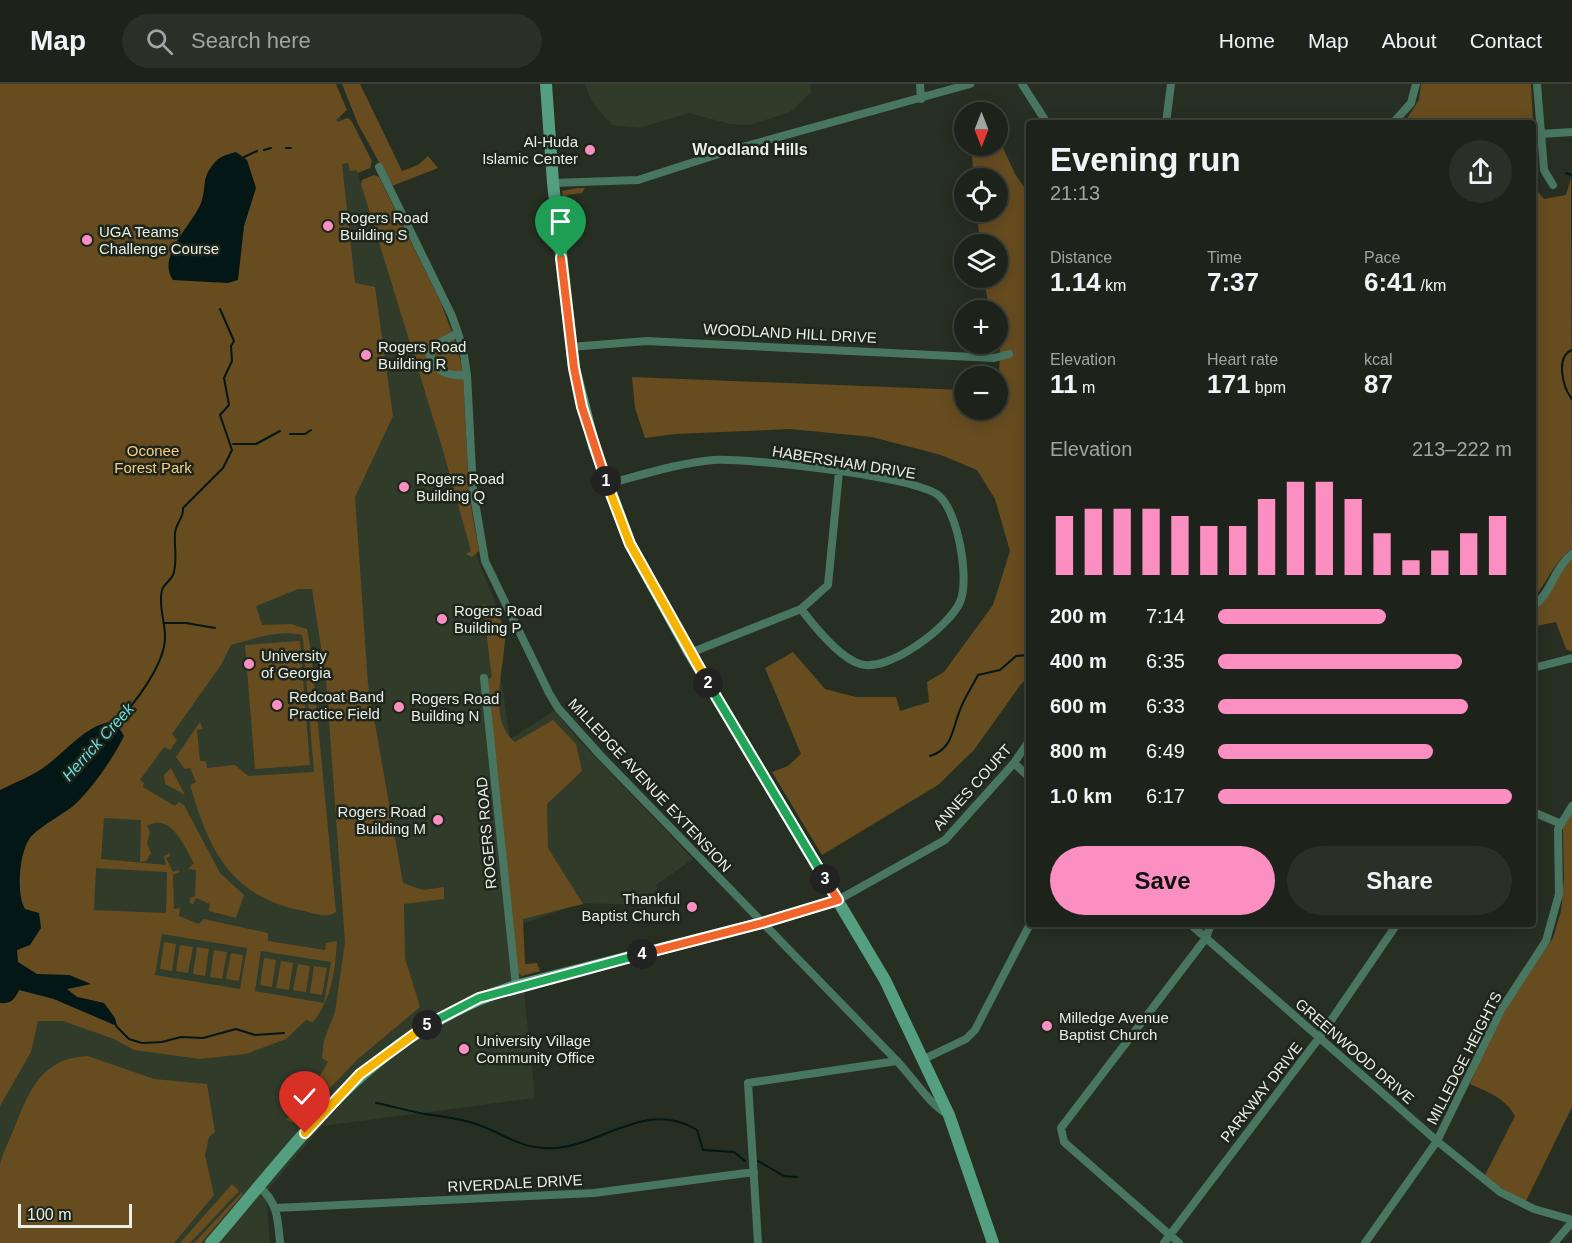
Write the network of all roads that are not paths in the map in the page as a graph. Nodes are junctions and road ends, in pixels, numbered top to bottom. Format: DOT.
graph roads {
  1 [pos="546,84"];
  2 [pos="920,84"];
  3 [pos="970,84"];
  4 [pos="1022,84"];
  5 [pos="1171,84"];
  6 [pos="1416,84"];
  7 [pos="1537,84"];
  8 [pos="921,99"];
  9 [pos="1045,120"];
  10 [pos="1166,120"];
  11 [pos="1397,120"];
  12 [pos="1572,132"];
  13 [pos="1541,134"];
  14 [pos="379,167"];
  15 [pos="553,183"];
  16 [pos="1553,185"];
  17 [pos="458,333"];
  18 [pos="570,347"];
  19 [pos="1009,354"];
  20 [pos="467,375"];
  21 [pos="839,472"];
  22 [pos="607,484"];
  23 [pos="1572,554"];
  24 [pos="1536,604"];
  25 [pos="801,609"];
  26 [pos="690,653"];
  27 [pos="1572,658"];
  28 [pos="1536,667"];
  29 [pos="484,678"];
  30 [pos="1026,745"];
  31 [pos="1014,763"];
  32 [pos="1026,774"];
  33 [pos="1572,806"];
  34 [pos="1536,813"];
  35 [pos="1559,823"];
  36 [pos="838,900"];
  37 [pos="762,923"];
  38 [pos="1028,927"];
  39 [pos="1193,927"];
  40 [pos="1210,927"];
  41 [pos="1395,927"];
  42 [pos="1206,938"];
  43 [pos="516,986"];
  44 [pos="1319,1038"];
  45 [pos="924,1059"];
  46 [pos="897,1061"];
  47 [pos="949,1115"];
  48 [pos="1437,1141"];
  49 [pos="754,1172"];
  50 [pos="259,1187"];
  51 [pos="275,1208"];
  52 [pos="1572,1221"];
  53 [pos="1169,1233"];
  54 [pos="211,1243"];
  55 [pos="279,1243"];
  56 [pos="758,1243"];
  57 [pos="993,1243"];
  58 [pos="1164,1243"];
  59 [pos="1179,1243"];
  60 [pos="1365,1243"];
  61 [pos="1554,1243"];
  1 -- 15 [label="main road"];
  2 -- 8 [label="street"];
  3 -- 8 [label="street"];
  4 -- 9 [label="street"];
  5 -- 10 [label="street"];
  6 -- 11 [label="street"];
  7 -- 13 [label="street"];
  8 -- 15 [label="street"];
  12 -- 13 [label="street"];
  13 -- 16 [label="street"];
  14 -- 17 [label="street, MILLEDGE AVENUE EXTENSION"];
  15 -- 18 [label="main road"];
  17 -- 20 [label="street, MILLEDGE AVENUE EXTENSION"];
  17 -- 20 [label="street"];
  18 -- 19 [label="street, WOODLAND HILL DRIVE"];
  18 -- 22 [label="main road"];
  20 -- 37 [label="street, MILLEDGE AVENUE EXTENSION"];
  21 -- 22 [label="street, HABERSHAM DRIVE"];
  21 -- 25 [label="street"];
  21 -- 25 [label="street, HABERSHAM DRIVE"];
  22 -- 26 [label="main road"];
  23 -- 24 [label="street"];
  25 -- 26 [label="street"];
  26 -- 36 [label="main road"];
  27 -- 28 [label="street"];
  29 -- 43 [label="street, ROGERS ROAD"];
  30 -- 31 [label="street, ANNES COURT"];
  31 -- 32 [label="street"];
  31 -- 36 [label="street, ANNES COURT"];
  33 -- 35 [label="street"];
  34 -- 35 [label="street"];
  35 -- 48 [label="street, MILLEDGE HEIGHTS"];
  36 -- 37 [label="main road"];
  36 -- 45 [label="main road"];
  37 -- 43 [label="main road"];
  37 -- 46 [label="street, MILLEDGE AVENUE EXTENSION"];
  38 -- 45 [label="street"];
  39 -- 42 [label="street, GREENWOOD DRIVE"];
  40 -- 42 [label="street"];
  41 -- 44 [label="street, PARKWAY DRIVE"];
  42 -- 44 [label="street, GREENWOOD DRIVE"];
  42 -- 53 [label="street"];
  43 -- 50 [label="main road"];
  44 -- 48 [label="street, GREENWOOD DRIVE"];
  44 -- 53 [label="street, PARKWAY DRIVE"];
  45 -- 47 [label="main road"];
  46 -- 47 [label="street, MILLEDGE AVENUE EXTENSION"];
  46 -- 49 [label="street"];
  47 -- 57 [label="main road"];
  48 -- 52 [label="street, GREENWOOD DRIVE"];
  48 -- 60 [label="street, MILLEDGE HEIGHTS"];
  49 -- 51 [label="street, RIVERDALE DRIVE"];
  49 -- 56 [label="street"];
  50 -- 51 [label="street"];
  50 -- 54 [label="main road"];
  51 -- 55 [label="street"];
  52 -- 61 [label="street"];
  53 -- 58 [label="street, PARKWAY DRIVE"];
  53 -- 59 [label="street"];
}
